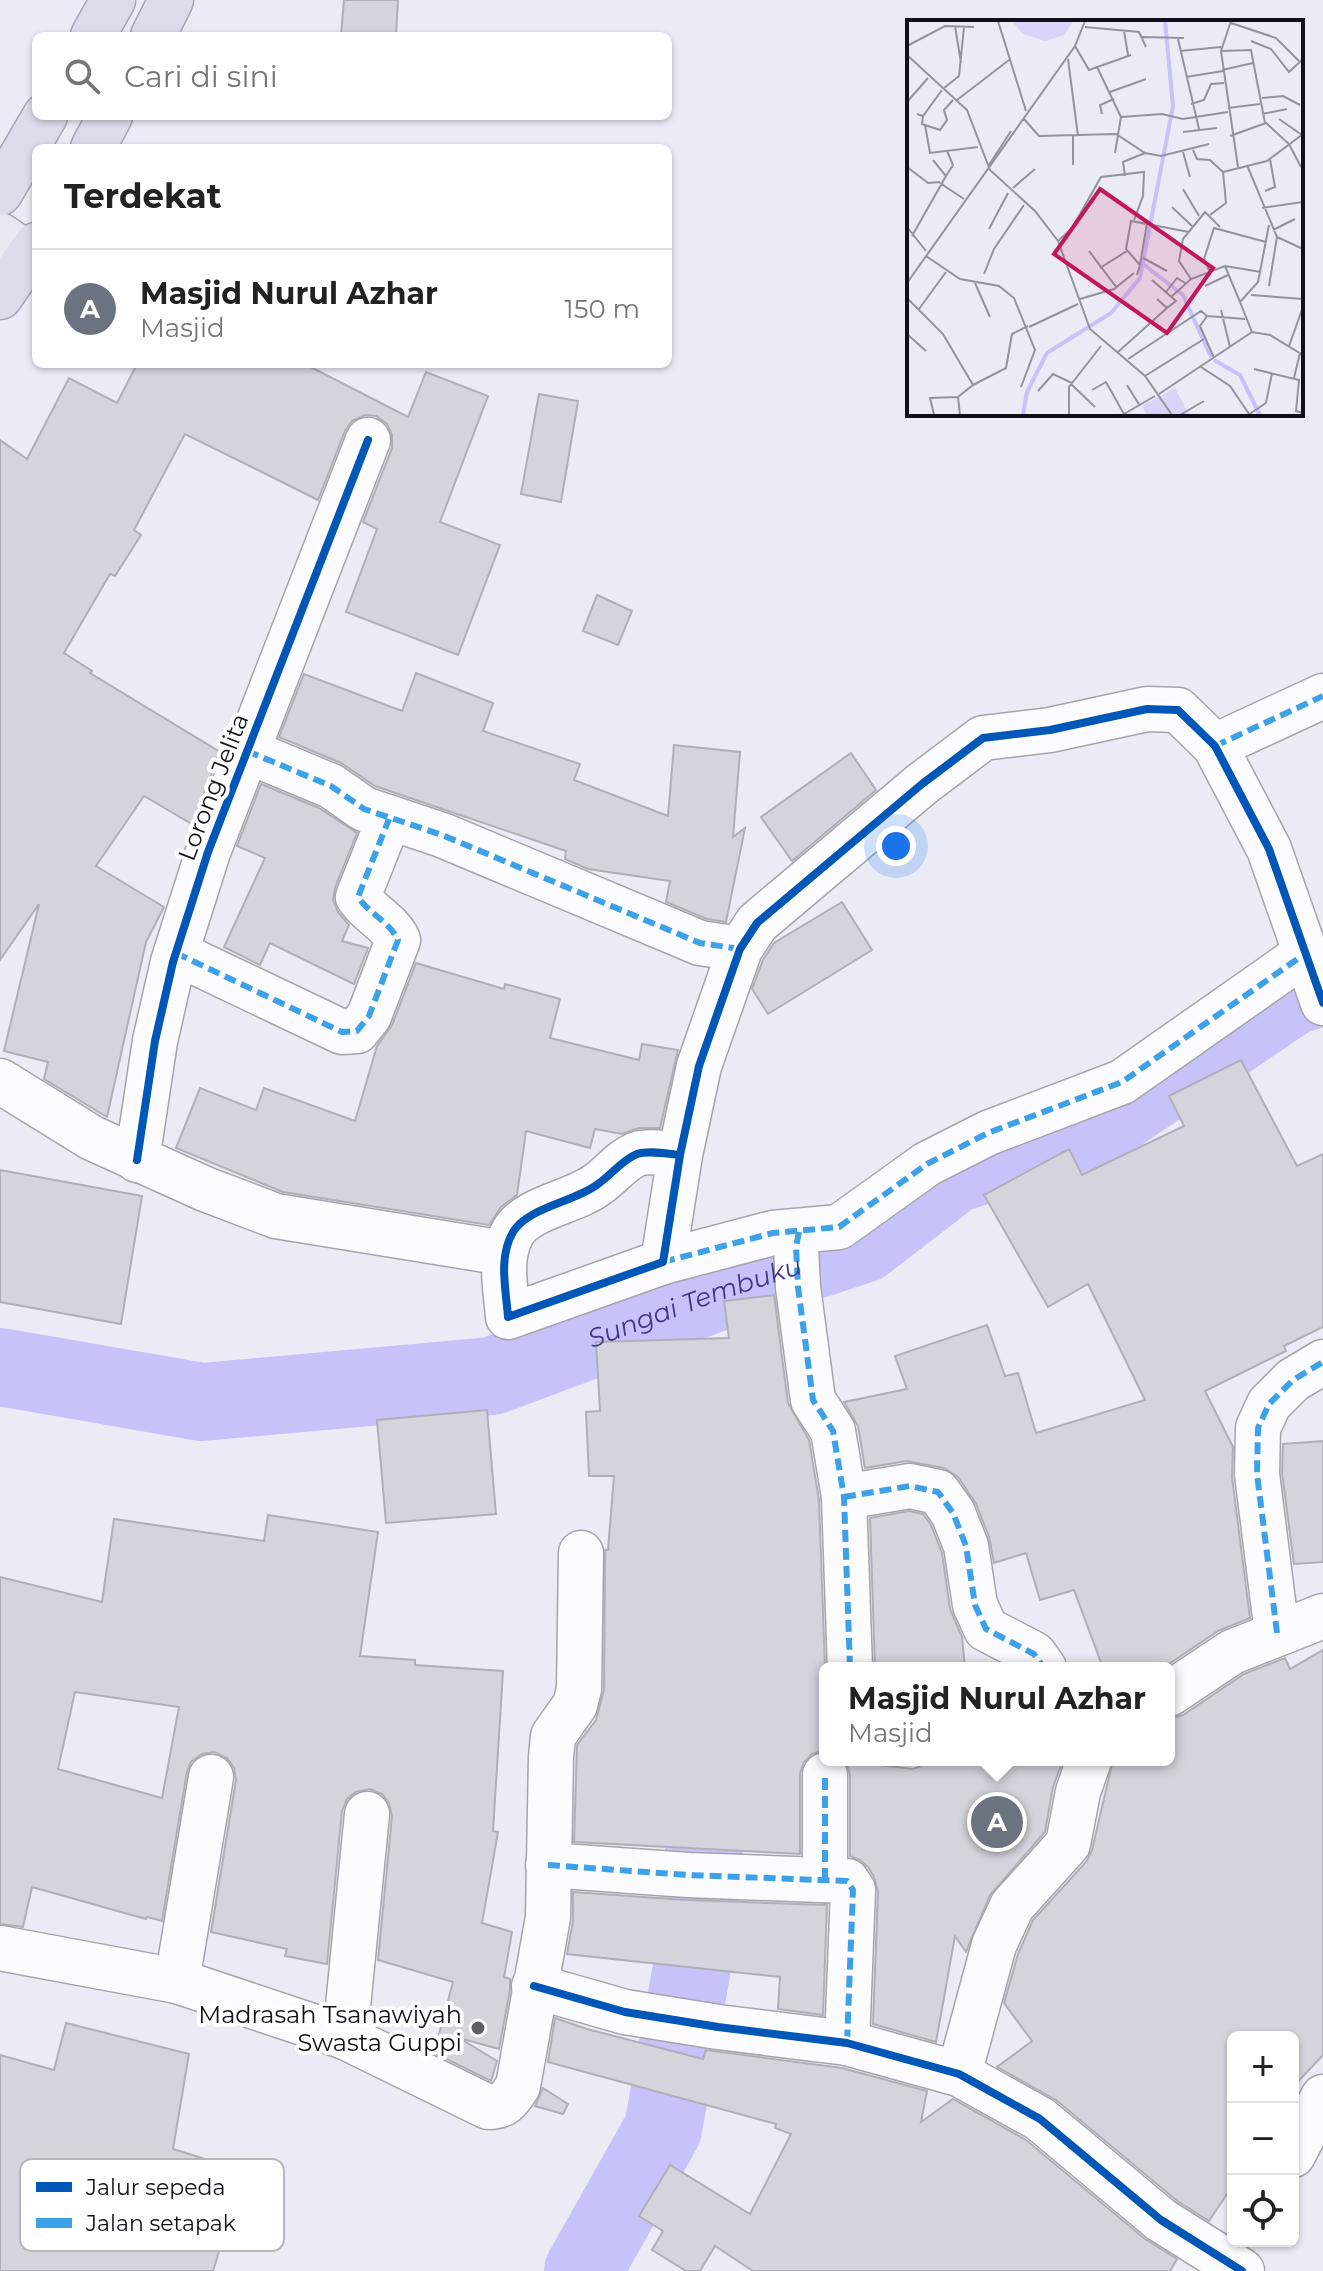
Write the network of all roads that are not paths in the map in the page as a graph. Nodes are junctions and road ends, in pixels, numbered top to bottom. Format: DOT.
graph roads {
  1 [pos="113,0"];
  2 [pos="171,0"];
  3 [pos="95,32"];
  4 [pos="155,32"];
  5 [pos="42,120"];
  6 [pos="108,120"];
  7 [pos="95,144"];
  8 [pos="4,179"];
  9 [pos="22,245"];
  10 [pos="0,297"];
  11 [pos="368,440"];
  12 [pos="1323,696"];
  13 [pos="1215,746"];
  14 [pos="247,751"];
  15 [pos="389,819"];
  16 [pos="740,949"];
  17 [pos="176,953"];
  18 [pos="1314,977"];
  19 [pos="0,1081"];
  20 [pos="680,1155"];
  21 [pos="137,1160"];
  22 [pos="504,1253"];
  23 [pos="798,1255"];
  24 [pos="663,1262"];
  25 [pos="1323,1362"];
  26 [pos="844,1497"];
  27 [pos="581,1553"];
  28 [pos="1323,1616"];
  29 [pos="1277,1633"];
  30 [pos="850,1662"];
  31 [pos="1040,1662"];
  32 [pos="1175,1690"];
  33 [pos="1087,1766"];
  34 [pos="825,1775"];
  35 [pos="211,1777"];
  36 [pos="367,1814"];
  37 [pos="548,1865"];
  38 [pos="825,1880"];
  39 [pos="0,1948"];
  40 [pos="177,1981"];
  41 [pos="534,1986"];
  42 [pos="345,2037"];
  43 [pos="847,2043"];
  44 [pos="959,2074"];
  45 [pos="1323,2097"];
  46 [pos="1299,2143"];
  47 [pos="1242,2259"];
  1 -- 3 [label="highway"];
  2 -- 4 [label="highway"];
  5 -- 8 [label="highway"];
  6 -- 7 [label="highway"];
  9 -- 10 [label="highway"];
  11 -- 14 [label="street, Lorong Jelita"];
  12 -- 13 [label="street"];
  13 -- 16 [label="street"];
  13 -- 18 [label="street"];
  14 -- 15 [label="street"];
  14 -- 17 [label="street, Lorong Jelita"];
  15 -- 16 [label="street"];
  15 -- 17 [label="street"];
  16 -- 20 [label="street"];
  17 -- 21 [label="street, Lorong Jelita"];
  18 -- 23 [label="street"];
  19 -- 21 [label="street"];
  20 -- 22 [label="street"];
  20 -- 24 [label="street"];
  21 -- 22 [label="street"];
  22 -- 24 [label="street"];
  23 -- 24 [label="street"];
  23 -- 26 [label="street"];
  25 -- 29 [label="street"];
  26 -- 30 [label="street"];
  26 -- 31 [label="street"];
  27 -- 37 [label="street"];
  28 -- 29 [label="street"];
  29 -- 32 [label="street"];
  33 -- 44 [label="street"];
  34 -- 38 [label="street"];
  35 -- 40 [label="street"];
  36 -- 42 [label="street"];
  37 -- 38 [label="street"];
  37 -- 41 [label="street"];
  38 -- 43 [label="street"];
  39 -- 40 [label="street"];
  40 -- 42 [label="street"];
  41 -- 42 [label="street"];
  41 -- 43 [label="street"];
  43 -- 44 [label="street"];
  44 -- 47 [label="street"];
  45 -- 46 [label="street"];
}
